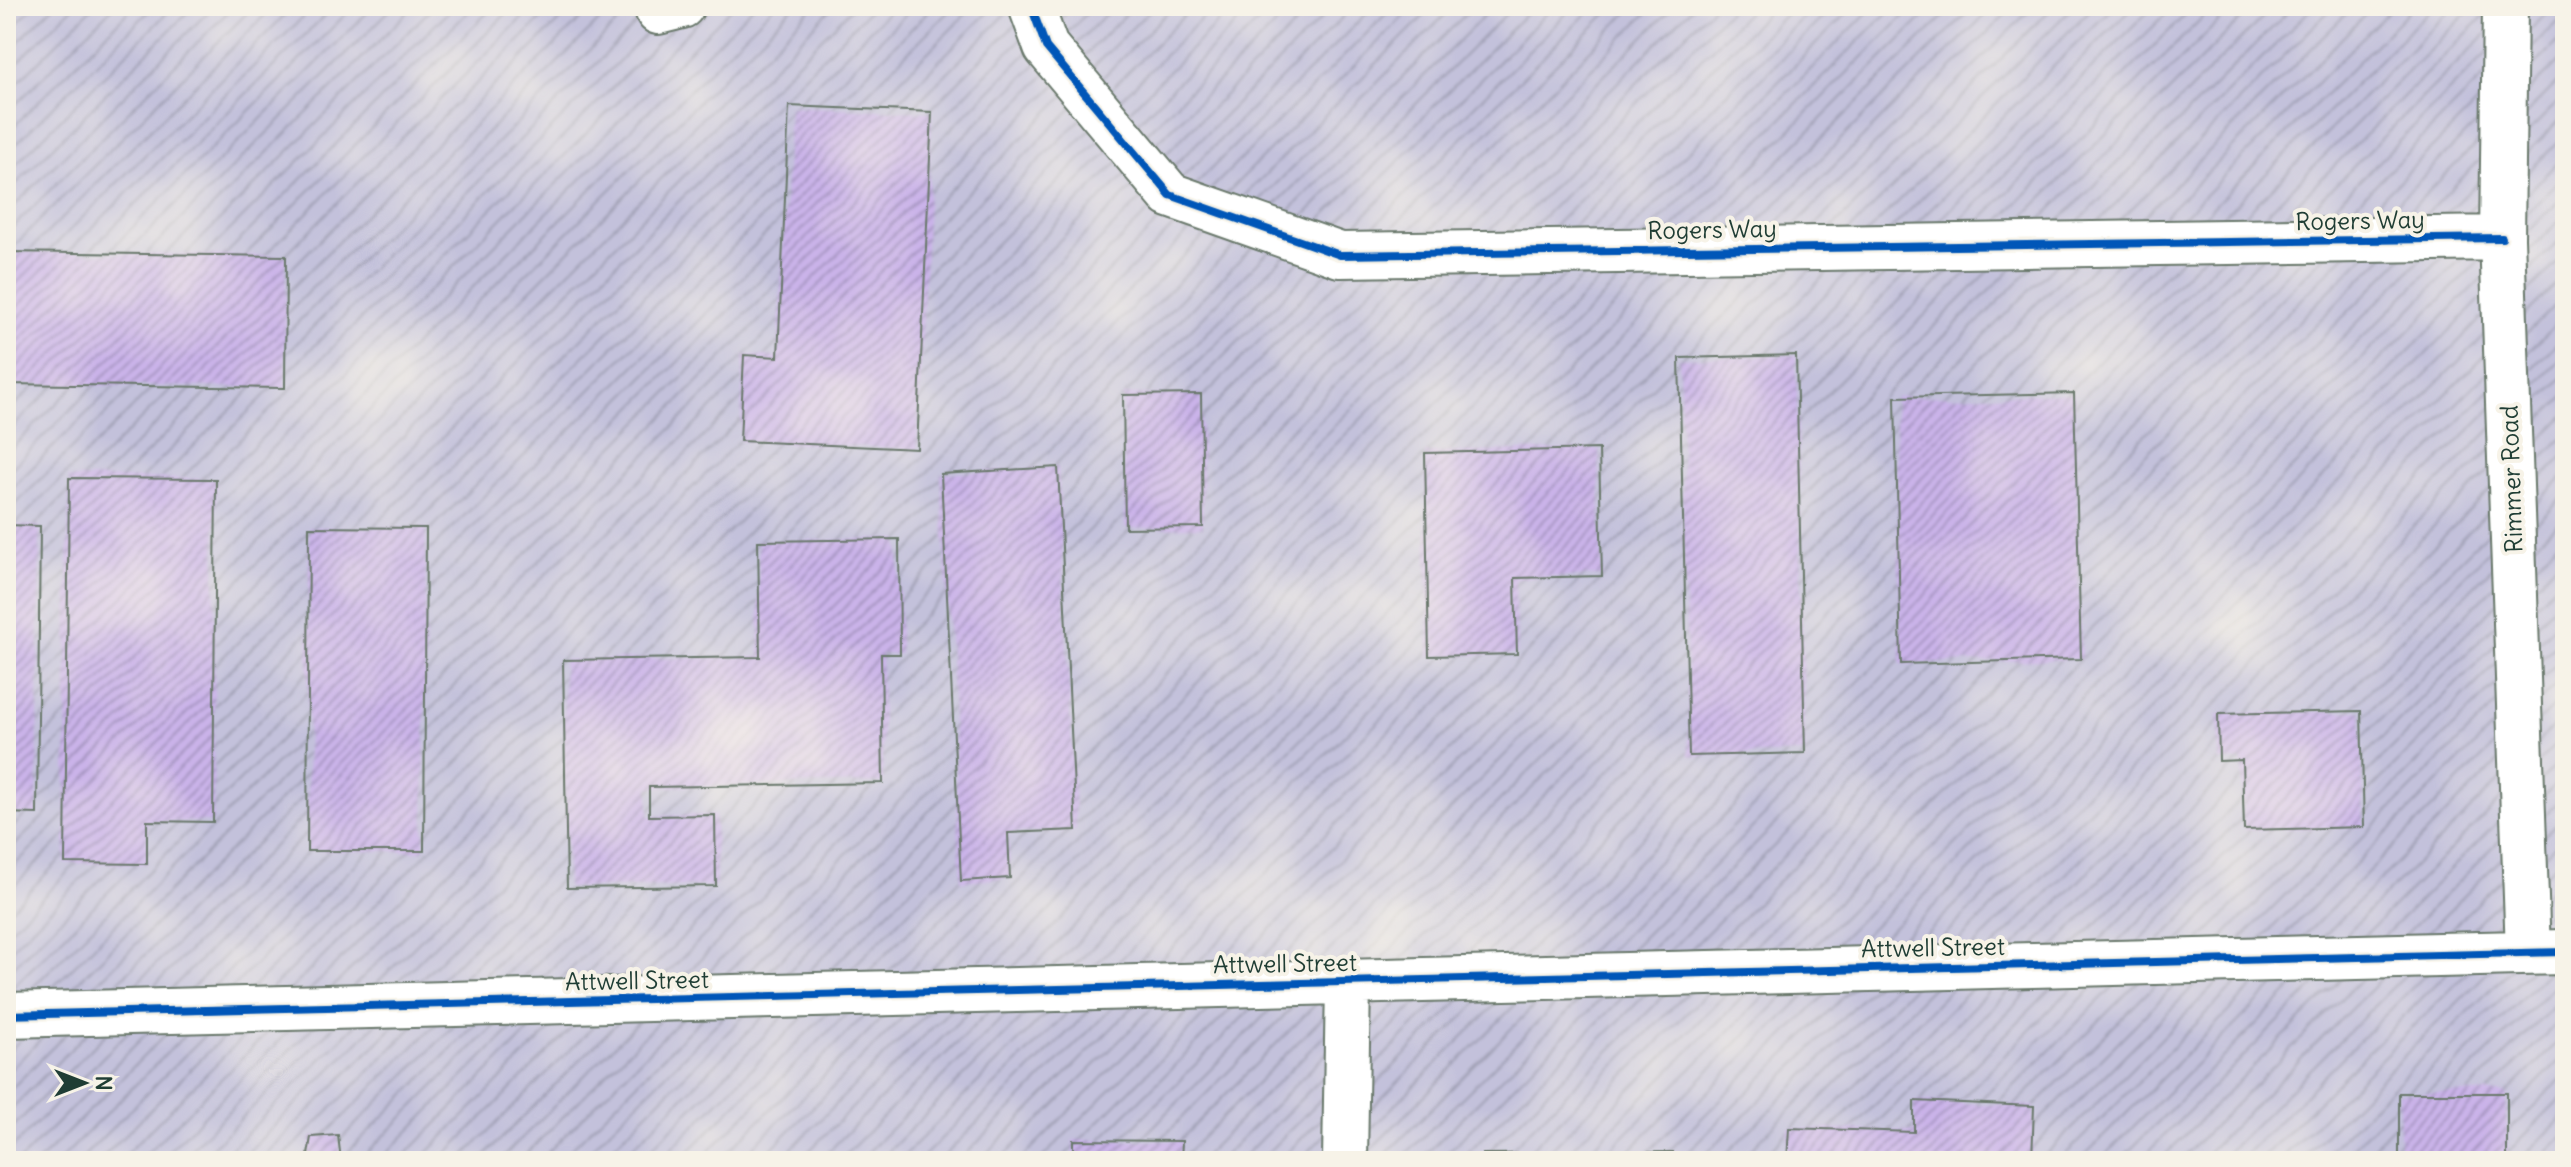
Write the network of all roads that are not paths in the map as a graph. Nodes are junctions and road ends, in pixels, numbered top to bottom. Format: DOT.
graph roads {
  1 [pos="1031,6"];
  2 [pos="2505,6"];
  3 [pos="2502,238"];
  4 [pos="2547,952"];
  5 [pos="1348,982"];
  6 [pos="6,1015"];
  7 [pos="1345,1161"];
  1 -- 3 [label="street, Rogers Way"];
  2 -- 3 [label="street, Rimmer Road"];
  3 -- 4 [label="street, Rimmer Road"];
  4 -- 5 [label="street, Attwell Street"];
  5 -- 6 [label="street, Attwell Street"];
  5 -- 7 [label="street"];
}
